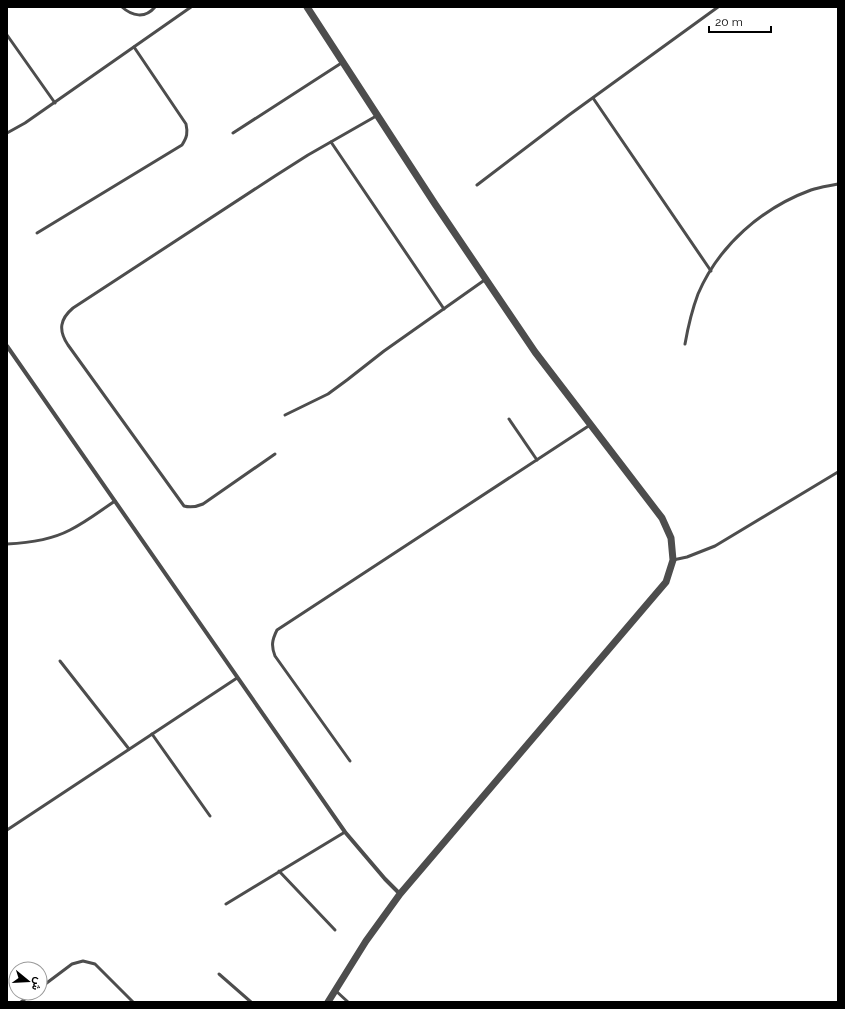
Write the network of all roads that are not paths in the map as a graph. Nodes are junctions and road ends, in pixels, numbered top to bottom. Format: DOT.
graph roads {
  1 [pos="122,7"];
  2 [pos="155,7"];
  3 [pos="191,7"];
  4 [pos="307,7"];
  5 [pos="718,7"];
  6 [pos="7,35"];
  7 [pos="134,47"];
  8 [pos="343,62"];
  9 [pos="593,98"];
  10 [pos="55,103"];
  11 [pos="378,115"];
  12 [pos="7,133"];
  13 [pos="233,133"];
  14 [pos="331,142"];
  15 [pos="838,184"];
  16 [pos="477,185"];
  17 [pos="37,233"];
  18 [pos="710,271"];
  19 [pos="486,280"];
  20 [pos="444,309"];
  21 [pos="685,344"];
  22 [pos="7,346"];
  23 [pos="286,416"];
  24 [pos="509,420"];
  25 [pos="590,424"];
  26 [pos="275,454"];
  27 [pos="537,460"];
  28 [pos="838,472"];
  29 [pos="115,501"];
  30 [pos="7,544"];
  31 [pos="673,560"];
  32 [pos="60,661"];
  33 [pos="237,678"];
  34 [pos="152,734"];
  35 [pos="129,749"];
  36 [pos="350,761"];
  37 [pos="210,816"];
  38 [pos="7,830"];
  39 [pos="345,832"];
  40 [pos="279,871"];
  41 [pos="400,894"];
  42 [pos="226,904"];
  43 [pos="335,930"];
  44 [pos="220,974"];
  45 [pos="48,982"];
  46 [pos="335,990"];
  47 [pos="133,1002"];
  48 [pos="251,1002"];
  49 [pos="328,1002"];
  50 [pos="348,1002"];
  1 -- 2 [label="lane"];
  3 -- 7 [label="lane"];
  4 -- 8 [label="street"];
  5 -- 9 [label="lane"];
  6 -- 10 [label="lane"];
  7 -- 10 [label="lane"];
  7 -- 17 [label="lane"];
  8 -- 11 [label="street"];
  8 -- 13 [label="lane"];
  9 -- 16 [label="lane"];
  9 -- 18 [label="lane"];
  10 -- 12 [label="lane"];
  11 -- 14 [label="lane"];
  11 -- 19 [label="street"];
  14 -- 20 [label="lane"];
  14 -- 26 [label="lane"];
  15 -- 18 [label="lane"];
  18 -- 21 [label="lane"];
  19 -- 20 [label="lane"];
  19 -- 25 [label="street"];
  20 -- 23 [label="lane"];
  22 -- 29 [label="street"];
  24 -- 27 [label="lane"];
  25 -- 27 [label="lane"];
  25 -- 31 [label="street"];
  27 -- 36 [label="lane"];
  28 -- 31 [label="lane"];
  29 -- 30 [label="lane"];
  29 -- 33 [label="street"];
  31 -- 41 [label="street"];
  32 -- 35 [label="lane"];
  33 -- 34 [label="lane"];
  33 -- 39 [label="street"];
  34 -- 35 [label="lane"];
  34 -- 37 [label="lane"];
  35 -- 38 [label="lane"];
  39 -- 40 [label="lane"];
  39 -- 41 [label="street"];
  40 -- 42 [label="lane"];
  40 -- 43 [label="lane"];
  41 -- 46 [label="street"];
  44 -- 48 [label="lane"];
  45 -- 47 [label="lane"];
  46 -- 49 [label="street"];
  46 -- 50 [label="lane"];
}
